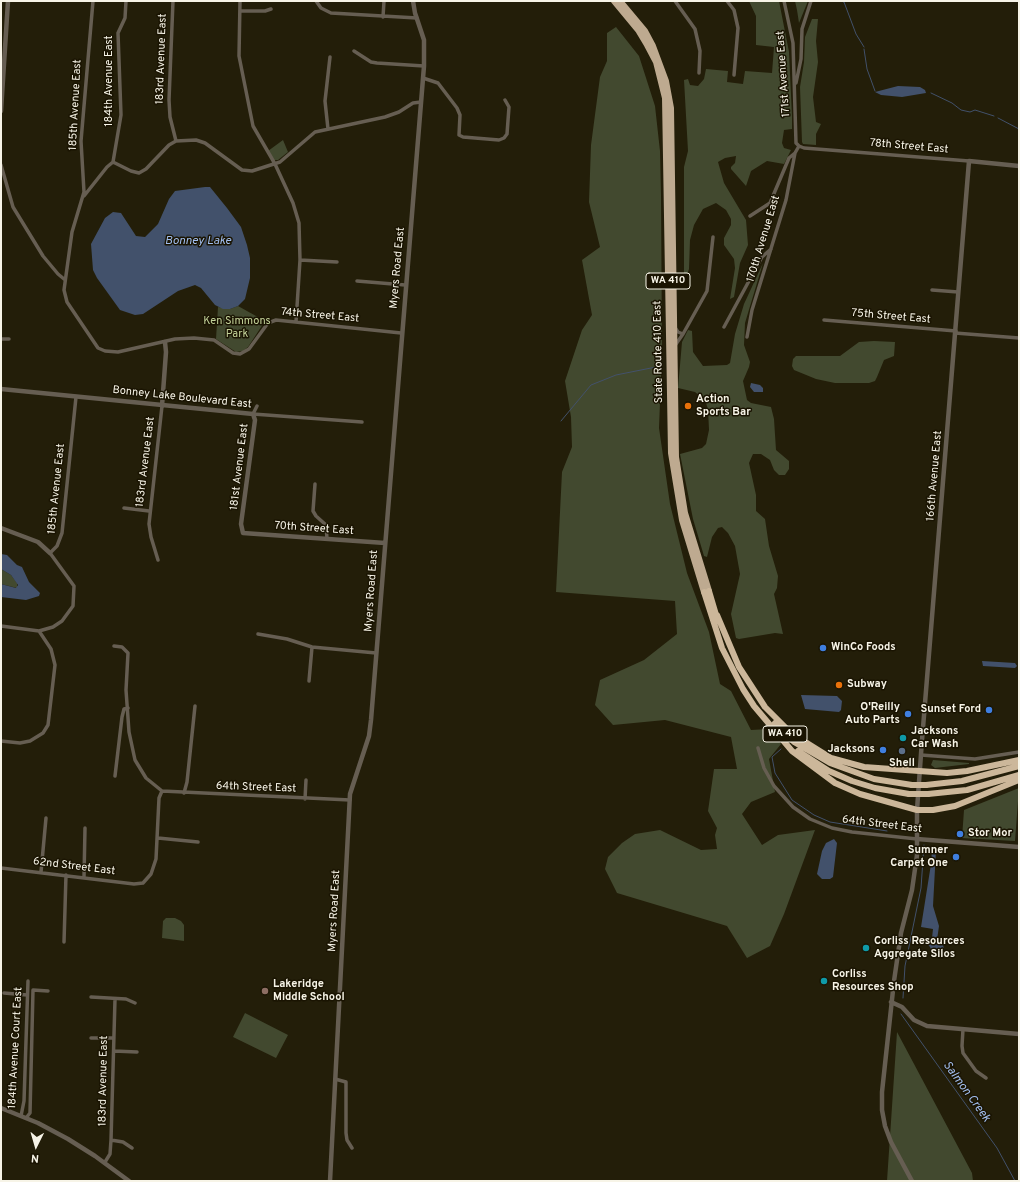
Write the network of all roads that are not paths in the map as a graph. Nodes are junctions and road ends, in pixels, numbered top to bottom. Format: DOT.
graph roads {
  1 [pos="8,1"];
  2 [pos="93,1"];
  3 [pos="126,1"];
  4 [pos="173,1"];
  5 [pos="240,1"];
  6 [pos="316,1"];
  7 [pos="384,1"];
  8 [pos="413,1"];
  9 [pos="614,1"];
  10 [pos="620,1"];
  11 [pos="675,1"];
  12 [pos="727,1"];
  13 [pos="784,1"];
  14 [pos="811,1"];
  15 [pos="271,9"];
  16 [pos="240,11"];
  17 [pos="383,17"];
  18 [pos="417,18"];
  19 [pos="3,36"];
  20 [pos="354,51"];
  21 [pos="330,57"];
  22 [pos="424,66"];
  23 [pos="699,73"];
  24 [pos="734,75"];
  25 [pos="423,78"];
  26 [pos="795,86"];
  27 [pos="505,100"];
  28 [pos="421,102"];
  29 [pos="1,111"];
  30 [pos="328,129"];
  31 [pos="176,141"];
  32 [pos="799,146"];
  33 [pos="795,154"];
  34 [pos="969,161"];
  35 [pos="114,162"];
  36 [pos="275,164"];
  37 [pos="1,165"];
  38 [pos="1019,166"];
  39 [pos="84,196"];
  40 [pos="750,216"];
  41 [pos="713,238"];
  42 [pos="772,248"];
  43 [pos="300,260"];
  44 [pos="337,262"];
  45 [pos="64,279"];
  46 [pos="357,281"];
  47 [pos="405,285"];
  48 [pos="932,290"];
  49 [pos="958,292"];
  50 [pos="674,313"];
  51 [pos="824,320"];
  52 [pos="296,322"];
  53 [pos="724,327"];
  54 [pos="401,332"];
  55 [pos="955,332"];
  56 [pos="683,334"];
  57 [pos="747,337"];
  58 [pos="1019,338"];
  59 [pos="1,339"];
  60 [pos="9,339"];
  61 [pos="165,342"];
  62 [pos="94,343"];
  63 [pos="674,347"];
  64 [pos="1,389"];
  65 [pos="76,396"];
  66 [pos="162,406"];
  67 [pos="257,406"];
  68 [pos="253,414"];
  69 [pos="362,422"];
  70 [pos="315,484"];
  71 [pos="124,508"];
  72 [pos="149,511"];
  73 [pos="1,528"];
  74 [pos="242,532"];
  75 [pos="327,539"];
  76 [pos="385,543"];
  77 [pos="50,553"];
  78 [pos="158,560"];
  79 [pos="707,591"];
  80 [pos="717,615"];
  81 [pos="1,626"];
  82 [pos="39,631"];
  83 [pos="258,634"];
  84 [pos="114,646"];
  85 [pos="312,647"];
  86 [pos="376,653"];
  87 [pos="309,681"];
  88 [pos="195,706"];
  89 [pos="128,708"];
  90 [pos="779,736"];
  91 [pos="1,740"];
  92 [pos="758,748"];
  93 [pos="1019,752"];
  94 [pos="921,755"];
  95 [pos="1019,760"];
  96 [pos="1019,766"];
  97 [pos="920,771"];
  98 [pos="1019,775"];
  99 [pos="115,776"];
  100 [pos="306,780"];
  101 [pos="1019,780"];
  102 [pos="162,791"];
  103 [pos="184,793"];
  104 [pos="305,799"];
  105 [pos="350,800"];
  106 [pos="917,810"];
  107 [pos="46,818"];
  108 [pos="85,828"];
  109 [pos="158,838"];
  110 [pos="917,839"];
  111 [pos="198,842"];
  112 [pos="1019,847"];
  113 [pos="1,868"];
  114 [pos="41,872"];
  115 [pos="67,875"];
  116 [pos="84,877"];
  117 [pos="28,981"];
  118 [pos="48,991"];
  119 [pos="4,993"];
  120 [pos="27,995"];
  121 [pos="91,997"];
  122 [pos="115,999"];
  123 [pos="891,1002"];
  124 [pos="135,1003"];
  125 [pos="963,1029"];
  126 [pos="1019,1034"];
  127 [pos="91,1038"];
  128 [pos="114,1038"];
  129 [pos="114,1051"];
  130 [pos="137,1052"];
  131 [pos="986,1078"];
  132 [pos="336,1079"];
  133 [pos="1,1108"];
  134 [pos="21,1116"];
  135 [pos="26,1118"];
  136 [pos="111,1140"];
  137 [pos="132,1148"];
  138 [pos="352,1148"];
  139 [pos="105,1162"];
  140 [pos="125,1180"];
  141 [pos="330,1181"];
  142 [pos="912,1181"];
  1 -- 19 [label="street"];
  2 -- 39 [label="street, 185th Avenue East"];
  3 -- 35 [label="street, 184th Avenue East"];
  4 -- 31 [label="street, 183rd Avenue East"];
  5 -- 16 [label="street"];
  6 -- 17 [label="street"];
  7 -- 17 [label="street"];
  8 -- 18 [label="street, Myers Road East"];
  9 -- 79 [label="highway, State Route 410 East / WA 410"];
  10 -- 50 [label="highway, State Route 410 East / WA 410"];
  11 -- 23 [label="street"];
  12 -- 24 [label="street"];
  13 -- 26 [label="street, 171st Avenue East"];
  14 -- 26 [label="street"];
  15 -- 16 [label="street"];
  16 -- 36 [label="street"];
  17 -- 18 [label="street"];
  18 -- 22 [label="street, Myers Road East"];
  19 -- 29 [label="street"];
  20 -- 22 [label="street"];
  21 -- 30 [label="street"];
  22 -- 25 [label="street, Myers Road East"];
  25 -- 27 [label="street"];
  25 -- 28 [label="street, Myers Road East"];
  26 -- 32 [label="street, 171st Avenue East"];
  28 -- 30 [label="street"];
  28 -- 47 [label="street, Myers Road East"];
  30 -- 36 [label="street"];
  31 -- 35 [label="street"];
  31 -- 36 [label="street"];
  32 -- 33 [label="street, 170th Avenue East"];
  32 -- 34 [label="street, 78th Street East"];
  33 -- 40 [label="street"];
  33 -- 42 [label="street, 170th Avenue East"];
  34 -- 38 [label="street, 78th Street East"];
  34 -- 49 [label="street, 166th Avenue East"];
  35 -- 39 [label="street"];
  36 -- 43 [label="street"];
  37 -- 45 [label="street"];
  39 -- 45 [label="street, 185th Avenue East"];
  41 -- 56 [label="street"];
  42 -- 53 [label="street"];
  42 -- 57 [label="street, 170th Avenue East"];
  43 -- 44 [label="street"];
  43 -- 52 [label="street"];
  45 -- 62 [label="street, 185th Avenue East"];
  46 -- 47 [label="street"];
  47 -- 54 [label="street, Myers Road East"];
  48 -- 49 [label="street"];
  49 -- 55 [label="street, 166th Avenue East"];
  50 -- 56 [label="street"];
  50 -- 63 [label="highway, State Route 410 East / WA 410"];
  51 -- 55 [label="street, 75th Street East"];
  52 -- 54 [label="street, 74th Street East"];
  52 -- 61 [label="street, 74th Street East"];
  54 -- 76 [label="street, Myers Road East"];
  55 -- 58 [label="street, 75th Street East"];
  55 -- 94 [label="street, 166th Avenue East"];
  56 -- 63 [label="street"];
  59 -- 60 [label="street"];
  61 -- 62 [label="street, 74th Street East"];
  61 -- 66 [label="street, 183rd Avenue East"];
  63 -- 79 [label="highway, State Route 410 East / WA 410"];
  64 -- 65 [label="street, Bonney Lake Boulevard East"];
  65 -- 66 [label="street, Bonney Lake Boulevard East"];
  65 -- 77 [label="street, 185th Avenue East"];
  66 -- 68 [label="street, Bonney Lake Boulevard East"];
  66 -- 72 [label="street, 183rd Avenue East"];
  67 -- 68 [label="street, 181st Avenue East"];
  68 -- 69 [label="street, Bonney Lake Boulevard East"];
  68 -- 74 [label="street, 181st Avenue East"];
  70 -- 75 [label="street"];
  71 -- 72 [label="street"];
  72 -- 78 [label="street, 183rd Avenue East"];
  73 -- 77 [label="street"];
  74 -- 75 [label="street, 70th Street East"];
  75 -- 76 [label="street, 70th Street East"];
  76 -- 86 [label="street, Myers Road East"];
  77 -- 82 [label="street"];
  79 -- 80 [label="highway, WA 410"];
  79 -- 90 [label="highway, WA 410"];
  80 -- 96 [label="highway, WA 410, bridge"];
  80 -- 97 [label="highway"];
  81 -- 82 [label="street"];
  82 -- 91 [label="street"];
  83 -- 85 [label="street"];
  84 -- 89 [label="street"];
  85 -- 86 [label="street"];
  85 -- 87 [label="street"];
  86 -- 105 [label="street, Myers Road East"];
  88 -- 103 [label="street"];
  89 -- 99 [label="street"];
  89 -- 102 [label="street"];
  90 -- 98 [label="highway, WA 410, bridge"];
  90 -- 106 [label="highway"];
  92 -- 110 [label="street, 64th Street East"];
  93 -- 94 [label="street"];
  94 -- 97 [label="street, 166th Avenue East"];
  95 -- 97 [label="highway"];
  97 -- 106 [label="street, 166th Avenue East"];
  100 -- 104 [label="street"];
  101 -- 106 [label="highway"];
  102 -- 103 [label="street, 64th Street East"];
  102 -- 109 [label="street"];
  103 -- 104 [label="street, 64th Street East"];
  104 -- 105 [label="street, 64th Street East"];
  105 -- 132 [label="street, Myers Road East"];
  106 -- 110 [label="street, 166th Avenue East"];
  107 -- 114 [label="street"];
  108 -- 116 [label="street"];
  109 -- 111 [label="street"];
  109 -- 116 [label="street, 62nd Street East"];
  110 -- 112 [label="street, 64th Street East"];
  110 -- 123 [label="street, 166th Avenue East"];
  113 -- 114 [label="street, 62nd Street East"];
  114 -- 115 [label="street, 62nd Street East"];
  115 -- 115 [label="street"];
  115 -- 116 [label="street, 62nd Street East"];
  117 -- 120 [label="street, 184th Avenue Court East"];
  118 -- 135 [label="street"];
  119 -- 120 [label="street"];
  120 -- 134 [label="street, 184th Avenue Court East"];
  121 -- 122 [label="street"];
  122 -- 124 [label="street"];
  122 -- 128 [label="street, 183rd Avenue East"];
  123 -- 125 [label="street"];
  123 -- 142 [label="street, 166th Avenue East"];
  125 -- 126 [label="street"];
  125 -- 131 [label="street"];
  127 -- 128 [label="street"];
  128 -- 129 [label="street, 183rd Avenue East"];
  129 -- 130 [label="street"];
  129 -- 136 [label="street, 183rd Avenue East"];
  132 -- 138 [label="street"];
  132 -- 141 [label="street, Myers Road East"];
  133 -- 134 [label="street"];
  134 -- 135 [label="street"];
  135 -- 139 [label="street"];
  136 -- 137 [label="street"];
  136 -- 139 [label="street, 183rd Avenue East"];
  139 -- 140 [label="street"];
}
